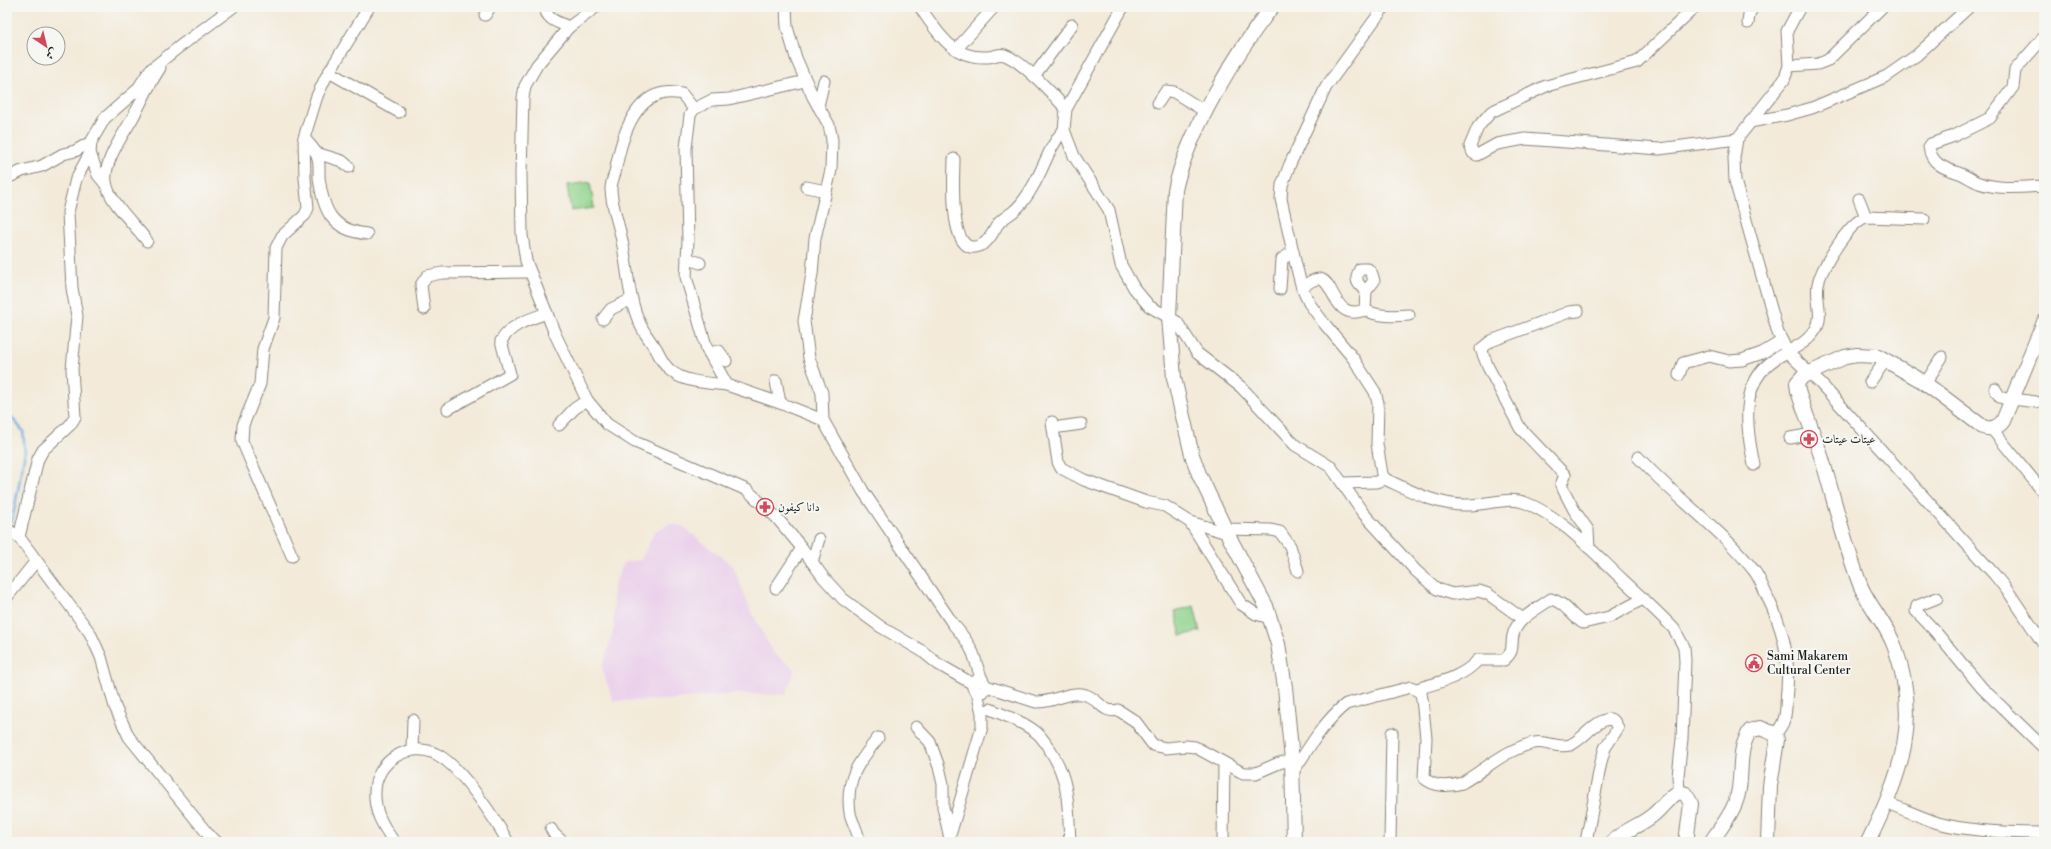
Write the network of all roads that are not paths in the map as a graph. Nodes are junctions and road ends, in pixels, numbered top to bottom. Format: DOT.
graph roads {
  1 [pos="233,7"];
  2 [pos="370,7"];
  3 [pos="546,7"];
  4 [pos="596,7"];
  5 [pos="786,7"];
  6 [pos="920,7"];
  7 [pos="994,7"];
  8 [pos="1123,7"];
  9 [pos="1272,7"];
  10 [pos="1384,7"];
  11 [pos="1695,7"];
  12 [pos="1753,7"];
  13 [pos="1800,7"];
  14 [pos="1882,7"];
  15 [pos="1969,7"];
  16 [pos="1748,23"];
  17 [pos="1072,25"];
  18 [pos="569,27"];
  19 [pos="2044,37"];
  20 [pos="961,44"];
  21 [pos="171,53"];
  22 [pos="1789,66"];
  23 [pos="329,72"];
  24 [pos="1034,76"];
  25 [pos="805,81"];
  26 [pos="824,81"];
  27 [pos="1158,103"];
  28 [pos="818,106"];
  29 [pos="694,109"];
  30 [pos="1066,109"];
  31 [pos="399,112"];
  32 [pos="1206,112"];
  33 [pos="1750,122"];
  34 [pos="1064,130"];
  35 [pos="304,138"];
  36 [pos="1737,138"];
  37 [pos="90,147"];
  38 [pos="316,153"];
  39 [pos="954,159"];
  40 [pos="349,167"];
  41 [pos="7,178"];
  42 [pos="107,186"];
  43 [pos="2044,186"];
  44 [pos="806,187"];
  45 [pos="826,191"];
  46 [pos="1859,199"];
  47 [pos="1866,217"];
  48 [pos="1924,219"];
  49 [pos="367,234"];
  50 [pos="148,241"];
  51 [pos="1293,252"];
  52 [pos="687,258"];
  53 [pos="700,263"];
  54 [pos="529,272"];
  55 [pos="1302,288"];
  56 [pos="1280,289"];
  57 [pos="1366,291"];
  58 [pos="632,299"];
  59 [pos="424,309"];
  60 [pos="1366,310"];
  61 [pos="1578,310"];
  62 [pos="547,313"];
  63 [pos="1409,315"];
  64 [pos="1169,317"];
  65 [pos="603,319"];
  66 [pos="2042,329"];
  67 [pos="1782,341"];
  68 [pos="709,353"];
  69 [pos="1788,353"];
  70 [pos="1942,357"];
  71 [pos="1886,360"];
  72 [pos="726,361"];
  73 [pos="1810,372"];
  74 [pos="1679,375"];
  75 [pos="776,381"];
  76 [pos="1870,382"];
  77 [pos="1925,384"];
  78 [pos="726,385"];
  79 [pos="1995,389"];
  80 [pos="587,400"];
  81 [pos="2013,400"];
  82 [pos="2036,402"];
  83 [pos="780,403"];
  84 [pos="448,408"];
  85 [pos="823,420"];
  86 [pos="1081,424"];
  87 [pos="559,425"];
  88 [pos="1991,428"];
  89 [pos="1813,434"];
  90 [pos="1790,438"];
  91 [pos="1638,457"];
  92 [pos="1754,465"];
  93 [pos="1385,478"];
  94 [pos="1342,483"];
  95 [pos="2044,493"];
  96 [pos="1190,522"];
  97 [pos="7,529"];
  98 [pos="1226,531"];
  99 [pos="19,537"];
  100 [pos="819,539"];
  101 [pos="802,548"];
  102 [pos="1589,548"];
  103 [pos="292,556"];
  104 [pos="36,561"];
  105 [pos="812,562"];
  106 [pos="1298,571"];
  107 [pos="776,588"];
  108 [pos="7,597"];
  109 [pos="1937,598"];
  110 [pos="1643,599"];
  111 [pos="1270,618"];
  112 [pos="1523,620"];
  113 [pos="2044,645"];
  114 [pos="980,685"];
  115 [pos="1417,689"];
  116 [pos="990,709"];
  117 [pos="413,720"];
  118 [pos="916,727"];
  119 [pos="1392,733"];
  120 [pos="1775,734"];
  121 [pos="878,738"];
  122 [pos="2044,748"];
  123 [pos="412,750"];
  124 [pos="1224,763"];
  125 [pos="972,765"];
  126 [pos="1293,766"];
  127 [pos="1679,792"];
  128 [pos="1886,803"];
  129 [pos="552,829"];
  130 [pos="2044,833"];
  131 [pos="948,839"];
  132 [pos="217,842"];
  133 [pos="394,842"];
  134 [pos="508,842"];
  135 [pos="563,842"];
  136 [pos="859,842"];
  137 [pos="1070,842"];
  138 [pos="1222,842"];
  139 [pos="1294,842"];
  140 [pos="1390,842"];
  141 [pos="1586,842"];
  142 [pos="1612,842"];
  143 [pos="1686,842"];
  144 [pos="1711,842"];
  145 [pos="1768,842"];
  146 [pos="1868,842"];
  1 -- 21 [label="street"];
  2 -- 23 [label="street"];
  3 -- 18 [label="street"];
  4 -- 18 [label="street"];
  5 -- 25 [label="street"];
  6 -- 24 [label="street"];
  7 -- 20 [label="street"];
  8 -- 30 [label="street"];
  9 -- 32 [label="main road"];
  10 -- 51 [label="street"];
  11 -- 36 [label="street"];
  12 -- 16 [label="street"];
  13 -- 22 [label="street"];
  14 -- 22 [label="street"];
  15 -- 33 [label="street"];
  17 -- 24 [label="street"];
  18 -- 54 [label="street"];
  19 -- 43 [label="street"];
  21 -- 37 [label="street"];
  21 -- 42 [label="street"];
  22 -- 33 [label="street"];
  23 -- 31 [label="street"];
  23 -- 35 [label="street"];
  24 -- 30 [label="street"];
  25 -- 28 [label="street"];
  25 -- 29 [label="street"];
  26 -- 28 [label="street"];
  27 -- 32 [label="street"];
  28 -- 45 [label="street"];
  29 -- 52 [label="street"];
  29 -- 58 [label="street"];
  30 -- 34 [label="street"];
  32 -- 64 [label="main road"];
  33 -- 36 [label="street"];
  34 -- 39 [label="street"];
  34 -- 64 [label="street"];
  35 -- 38 [label="street"];
  35 -- 103 [label="street"];
  36 -- 67 [label="street"];
  37 -- 41 [label="street"];
  37 -- 42 [label="street"];
  37 -- 99 [label="street"];
  38 -- 40 [label="street"];
  38 -- 49 [label="street"];
  42 -- 50 [label="street"];
  44 -- 45 [label="street"];
  45 -- 85 [label="street"];
  46 -- 47 [label="street"];
  47 -- 48 [label="street"];
  47 -- 69 [label="street"];
  51 -- 55 [label="street"];
  51 -- 56 [label="street"];
  52 -- 53 [label="street"];
  52 -- 68 [label="street"];
  54 -- 59 [label="street"];
  54 -- 62 [label="street"];
  55 -- 60 [label="street"];
  55 -- 93 [label="street"];
  57 -- 60 [label="street"];
  58 -- 65 [label="street"];
  58 -- 78 [label="street"];
  60 -- 63 [label="street"];
  61 -- 102 [label="street"];
  62 -- 80 [label="street"];
  62 -- 84 [label="street"];
  64 -- 94 [label="street"];
  64 -- 98 [label="main road"];
  66 -- 81 [label="main road"];
  67 -- 69 [label="street"];
  67 -- 74 [label="street"];
  68 -- 72 [label="street"];
  68 -- 78 [label="street"];
  69 -- 73 [label="street"];
  69 -- 92 [label="street"];
  70 -- 77 [label="street"];
  71 -- 73 [label="main road"];
  71 -- 76 [label="street"];
  71 -- 77 [label="main road"];
  73 -- 89 [label="main road"];
  73 -- 113 [label="street"];
  75 -- 83 [label="street"];
  77 -- 88 [label="main road"];
  78 -- 83 [label="street"];
  79 -- 81 [label="street"];
  80 -- 87 [label="street"];
  80 -- 101 [label="street"];
  81 -- 82 [label="street"];
  81 -- 88 [label="main road"];
  83 -- 85 [label="street"];
  85 -- 114 [label="street"];
  86 -- 96 [label="street"];
  88 -- 95 [label="street"];
  89 -- 90 [label="street"];
  89 -- 128 [label="main road"];
  91 -- 120 [label="street"];
  93 -- 94 [label="street"];
  93 -- 102 [label="street"];
  94 -- 112 [label="street"];
  96 -- 98 [label="street"];
  96 -- 111 [label="street"];
  97 -- 99 [label="street"];
  98 -- 106 [label="street"];
  98 -- 111 [label="main road"];
  99 -- 104 [label="street"];
  100 -- 105 [label="street"];
  101 -- 105 [label="street"];
  101 -- 107 [label="street"];
  102 -- 110 [label="street"];
  104 -- 108 [label="street"];
  104 -- 132 [label="street"];
  105 -- 114 [label="street"];
  109 -- 122 [label="street"];
  110 -- 112 [label="street"];
  110 -- 127 [label="street"];
  111 -- 126 [label="main road"];
  112 -- 115 [label="street"];
  114 -- 116 [label="street"];
  114 -- 124 [label="street"];
  114 -- 125 [label="street"];
  115 -- 126 [label="street"];
  115 -- 141 [label="street"];
  116 -- 125 [label="street"];
  116 -- 137 [label="street"];
  117 -- 123 [label="street"];
  118 -- 131 [label="street"];
  119 -- 140 [label="street"];
  120 -- 144 [label="main road"];
  120 -- 145 [label="main road"];
  121 -- 136 [label="street"];
  123 -- 133 [label="street"];
  123 -- 134 [label="street"];
  124 -- 126 [label="street"];
  124 -- 138 [label="street"];
  125 -- 131 [label="street"];
  126 -- 139 [label="main road"];
  127 -- 142 [label="main road"];
  127 -- 143 [label="main road"];
  128 -- 130 [label="street"];
  128 -- 146 [label="main road"];
  129 -- 135 [label="street"];
}
